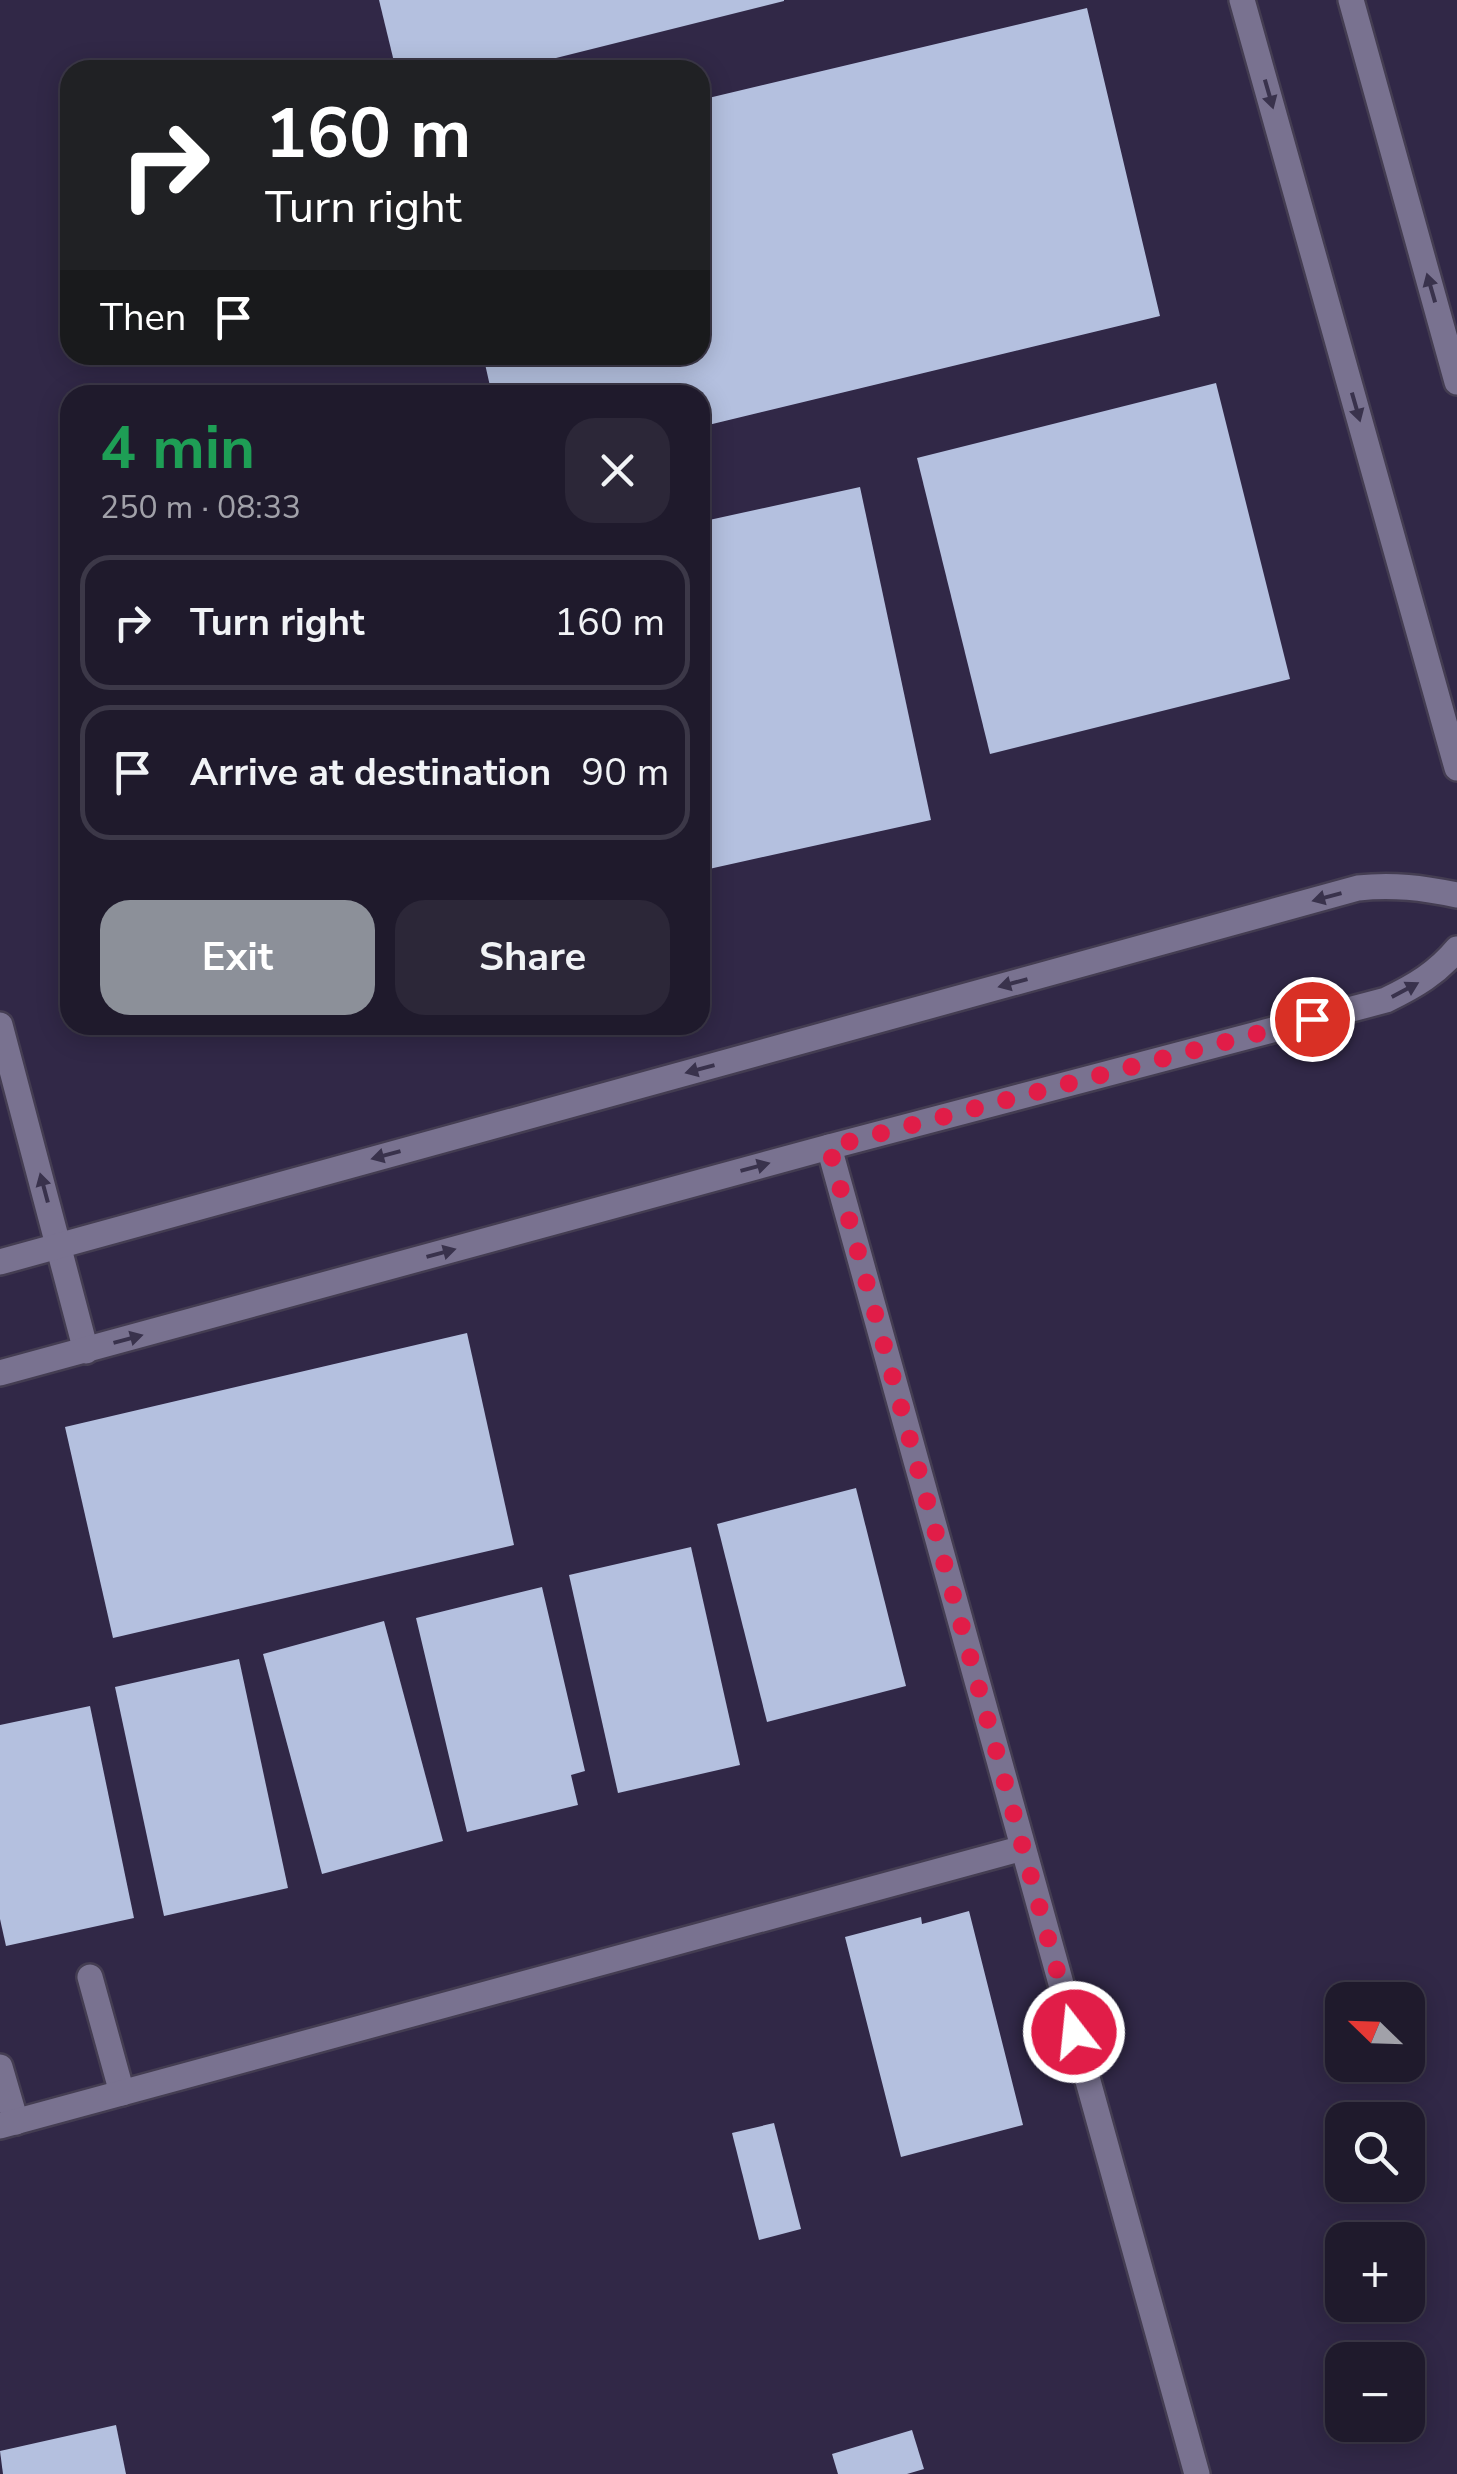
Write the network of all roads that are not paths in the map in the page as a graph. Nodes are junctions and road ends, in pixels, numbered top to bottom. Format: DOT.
graph roads {
  1 [pos="1242,0"];
  2 [pos="1351,0"];
  3 [pos="1457,382"];
  4 [pos="1457,768"];
  5 [pos="1457,896"];
  6 [pos="1457,948"];
  7 [pos="0,1026"];
  8 [pos="829,1147"];
  9 [pos="59,1244"];
  10 [pos="0,1262"];
  11 [pos="86,1350"];
  12 [pos="0,1374"];
  13 [pos="1023,1848"];
  14 [pos="90,1977"];
  15 [pos="0,2067"];
  16 [pos="122,2093"];
  17 [pos="8,2124"];
  18 [pos="1197,2474"];
  1 -- 4 [label="lane, one-way"];
  3 -- 2 [label="lane, one-way"];
  5 -- 9 [label="lane, one-way"];
  8 -- 6 [label="lane, one-way"];
  9 -- 7 [label="lane, one-way"];
  11 -- 8 [label="lane, one-way"];
  8 -- 13 [label="lane"];
  9 -- 10 [label="lane"];
  9 -- 11 [label="lane"];
  11 -- 12 [label="lane"];
  13 -- 16 [label="lane"];
  13 -- 18 [label="lane"];
  14 -- 16 [label="lane"];
  15 -- 17 [label="lane"];
  16 -- 17 [label="lane"];
}
